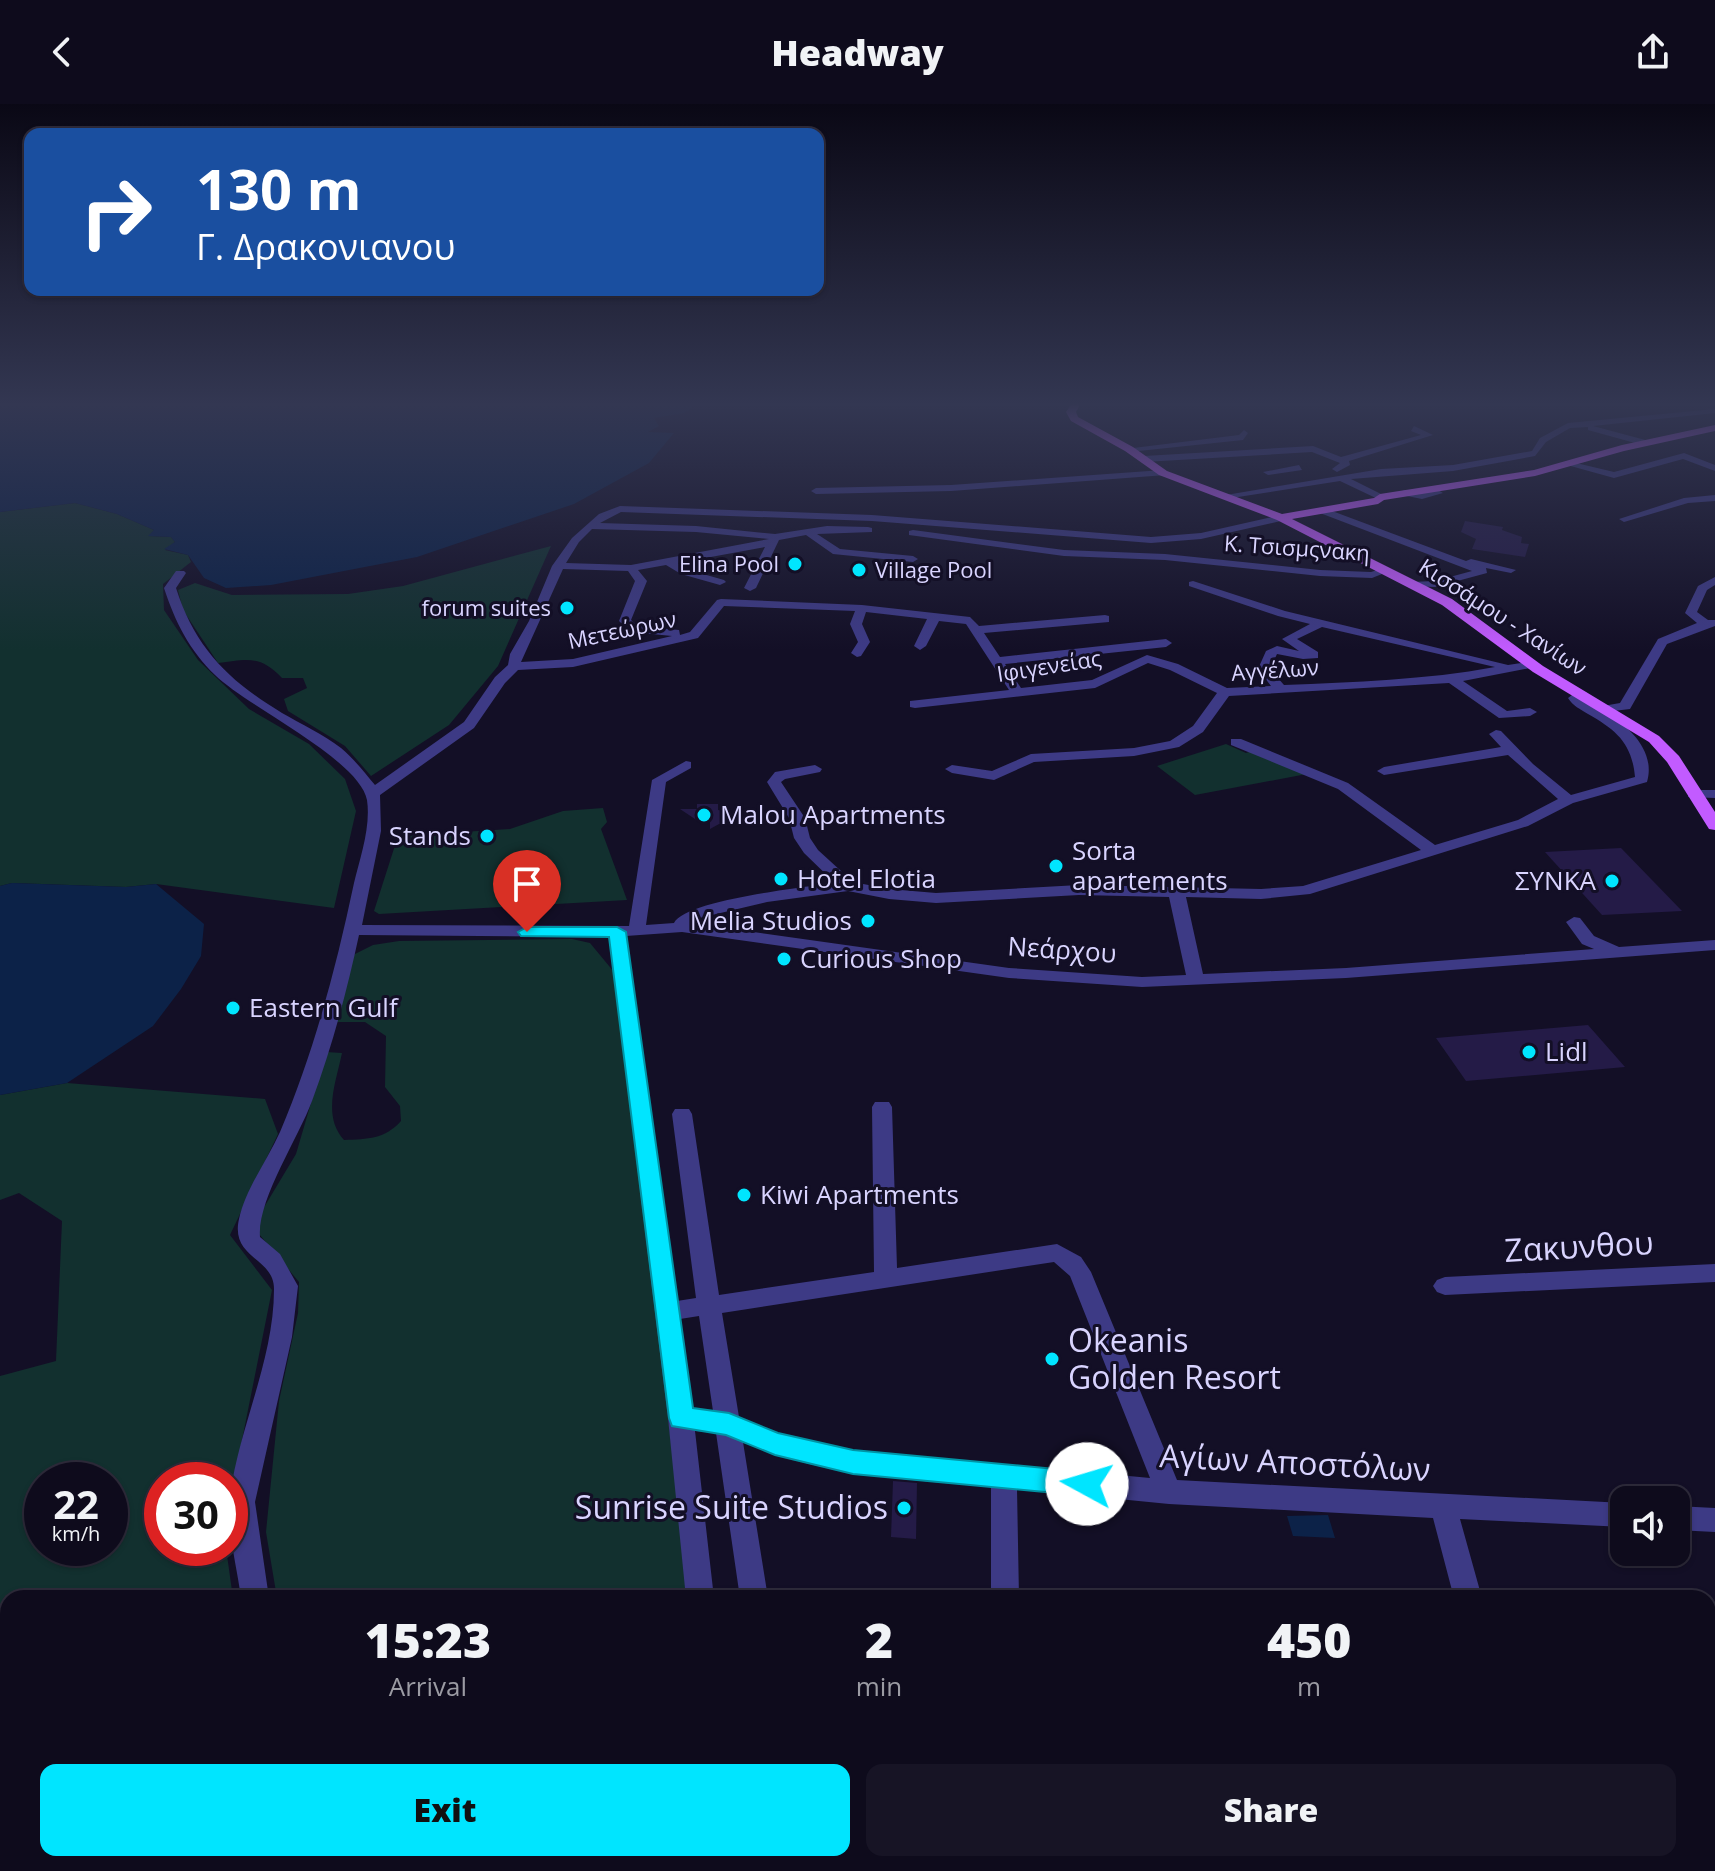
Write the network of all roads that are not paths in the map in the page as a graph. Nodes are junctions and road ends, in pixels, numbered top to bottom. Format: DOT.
graph roads {
  1 [pos="987,485"];
  2 [pos="1197,485"];
  3 [pos="1270,485"];
  4 [pos="1363,485"];
  5 [pos="1453,485"];
  6 [pos="816,491"];
  7 [pos="1225,496"];
  8 [pos="1377,496"];
  9 [pos="1715,498"];
  10 [pos="1258,508"];
  11 [pos="1324,511"];
  12 [pos="792,514"];
  13 [pos="1281,518"];
  14 [pos="1624,519"];
  15 [pos="1257,521"];
  16 [pos="872,524"];
  17 [pos="592,526"];
  18 [pos="1242,527"];
  19 [pos="807,531"];
  20 [pos="775,536"];
  21 [pos="1449,558"];
  22 [pos="913,559"];
  23 [pos="665,560"];
  24 [pos="557,566"];
  25 [pos="631,568"];
  26 [pos="1387,570"];
  27 [pos="1511,570"];
  28 [pos="180,573"];
  29 [pos="1715,580"];
  30 [pos="720,582"];
  31 [pos="1193,584"];
  32 [pos="750,588"];
  33 [pos="1433,588"];
  34 [pos="862,608"];
  35 [pos="935,616"];
  36 [pos="1105,619"];
  37 [pos="1321,623"];
  38 [pos="1708,623"];
  39 [pos="976,630"];
  40 [pos="694,635"];
  41 [pos="1166,643"];
  42 [pos="920,646"];
  43 [pos="857,653"];
  44 [pos="995,661"];
  45 [pos="514,666"];
  46 [pos="1524,666"];
  47 [pos="1452,679"];
  48 [pos="1282,691"];
  49 [pos="1225,692"];
  50 [pos="1018,693"];
  51 [pos="1580,693"];
  52 [pos="915,704"];
  53 [pos="1608,709"];
  54 [pos="1530,712"];
  55 [pos="1496,734"];
  56 [pos="1236,742"];
  57 [pos="1511,750"];
  58 [pos="686,765"];
  59 [pos="815,769"];
  60 [pos="952,769"];
  61 [pos="1384,771"];
  62 [pos="373,793"];
  63 [pos="1693,794"];
  64 [pos="1715,794"];
  65 [pos="1568,800"];
  66 [pos="1715,825"];
  67 [pos="1432,850"];
  68 [pos="848,886"];
  69 [pos="1176,890"];
  70 [pos="682,927"];
  71 [pos="627,931"];
  72 [pos="357,934"];
  73 [pos="1715,945"];
  74 [pos="1624,953"];
  75 [pos="1566,957"];
  76 [pos="1196,981"];
  77 [pos="882,1107"];
  78 [pos="682,1114"];
  79 [pos="1715,1273"];
  80 [pos="886,1279"];
  81 [pos="1445,1286"];
  82 [pos="707,1307"];
  83 [pos="666,1312"];
  84 [pos="681,1418"];
  85 [pos="729,1424"];
  86 [pos="1004,1476"];
  87 [pos="1169,1492"];
  88 [pos="1443,1504"];
  89 [pos="1610,1514"];
  90 [pos="1690,1519"];
  91 [pos="1715,1520"];
  92 [pos="254,1590"];
  93 [pos="699,1590"];
  94 [pos="753,1590"];
  95 [pos="1005,1590"];
  96 [pos="1466,1590"];
  1 -- 6 [label="street"];
  2 -- 7 [label="main road, Κισσάμου - Χανίων"];
  3 -- 7 [label="street"];
  4 -- 8 [label="street"];
  5 -- 8 [label="main road"];
  7 -- 10 [label="main road, Κισσάμου - Χανίων"];
  8 -- 11 [label="main road"];
  9 -- 14 [label="street"];
  10 -- 13 [label="main road, Κισσάμου - Χανίων"];
  10 -- 15 [label="main road"];
  11 -- 13 [label="main road"];
  11 -- 21 [label="street"];
  12 -- 16 [label="street"];
  12 -- 17 [label="street"];
  12 -- 20 [label="street"];
  13 -- 15 [label="street"];
  13 -- 18 [label="street"];
  13 -- 26 [label="main road, Κισσάμου - Χανίων"];
  15 -- 18 [label="street"];
  16 -- 18 [label="street"];
  16 -- 19 [label="street, Κ. Τσισμςνακη"];
  16 -- 26 [label="street, Κ. Τσισμςνακη"];
  17 -- 20 [label="street"];
  17 -- 24 [label="street"];
  19 -- 20 [label="street, Κ. Τσισμςνακη"];
  19 -- 22 [label="street"];
  20 -- 23 [label="street"];
  20 -- 32 [label="street"];
  21 -- 27 [label="street"];
  21 -- 33 [label="street"];
  23 -- 25 [label="street"];
  23 -- 30 [label="street"];
  24 -- 25 [label="street"];
  24 -- 45 [label="street"];
  25 -- 40 [label="street"];
  26 -- 33 [label="main road, Κισσάμου - Χανίων"];
  28 -- 62 [label="street"];
  29 -- 38 [label="street"];
  31 -- 37 [label="street"];
  33 -- 46 [label="main road, Κισσάμου - Χανίων"];
  34 -- 35 [label="street, Μετεώρων"];
  34 -- 40 [label="street, Μετεώρων"];
  34 -- 43 [label="street"];
  35 -- 39 [label="street, Μετεώρων"];
  35 -- 42 [label="street"];
  36 -- 39 [label="street"];
  37 -- 46 [label="street"];
  37 -- 48 [label="street"];
  38 -- 53 [label="street"];
  39 -- 44 [label="street"];
  40 -- 45 [label="street, Μετεώρων"];
  41 -- 44 [label="street"];
  44 -- 50 [label="street"];
  45 -- 62 [label="street"];
  46 -- 47 [label="street, Αγγέλων"];
  46 -- 51 [label="main road, Κισσάμου - Χανίων"];
  47 -- 48 [label="street, Αγγέλων"];
  47 -- 54 [label="street"];
  48 -- 49 [label="street, Αγγέλων"];
  49 -- 50 [label="street, Ιφιγενείας"];
  49 -- 60 [label="street, Αγγέλων"];
  50 -- 52 [label="street, Ιφιγενείας"];
  51 -- 53 [label="main road, Κισσάμου - Χανίων"];
  51 -- 65 [label="street"];
  53 -- 63 [label="main road, Κισσάμου - Χανίων"];
  55 -- 57 [label="street"];
  56 -- 67 [label="street"];
  57 -- 61 [label="street"];
  57 -- 65 [label="street"];
  58 -- 71 [label="street"];
  59 -- 68 [label="street"];
  62 -- 72 [label="street"];
  63 -- 64 [label="street"];
  63 -- 66 [label="main road, Κισσάμου - Χανίων"];
  65 -- 67 [label="street"];
  67 -- 69 [label="street"];
  68 -- 69 [label="street"];
  68 -- 70 [label="street"];
  69 -- 76 [label="street"];
  70 -- 71 [label="street, Νεάρχου"];
  70 -- 76 [label="street, Νεάρχου"];
  71 -- 72 [label="street, Νεάρχου"];
  71 -- 83 [label="street"];
  72 -- 92 [label="street"];
  73 -- 74 [label="street, Νεάρχου"];
  74 -- 75 [label="street, Νεάρχου"];
  74 -- 75 [label="street"];
  75 -- 76 [label="street, Νεάρχου"];
  77 -- 80 [label="street"];
  78 -- 82 [label="street"];
  79 -- 81 [label="street, Ζακυνθου"];
  80 -- 82 [label="street"];
  80 -- 87 [label="street"];
  82 -- 83 [label="street"];
  82 -- 85 [label="street"];
  83 -- 84 [label="street"];
  84 -- 85 [label="street, Αγίων Αποστόλων"];
  84 -- 93 [label="street"];
  85 -- 86 [label="street, Αγίων Αποστόλων"];
  85 -- 94 [label="street"];
  86 -- 87 [label="street, Αγίων Αποστόλων"];
  86 -- 95 [label="street"];
  87 -- 88 [label="street, Αγίων Αποστόλων"];
  88 -- 89 [label="street, Αγίων Αποστόλων"];
  88 -- 96 [label="street"];
  90 -- 91 [label="street"];
}
